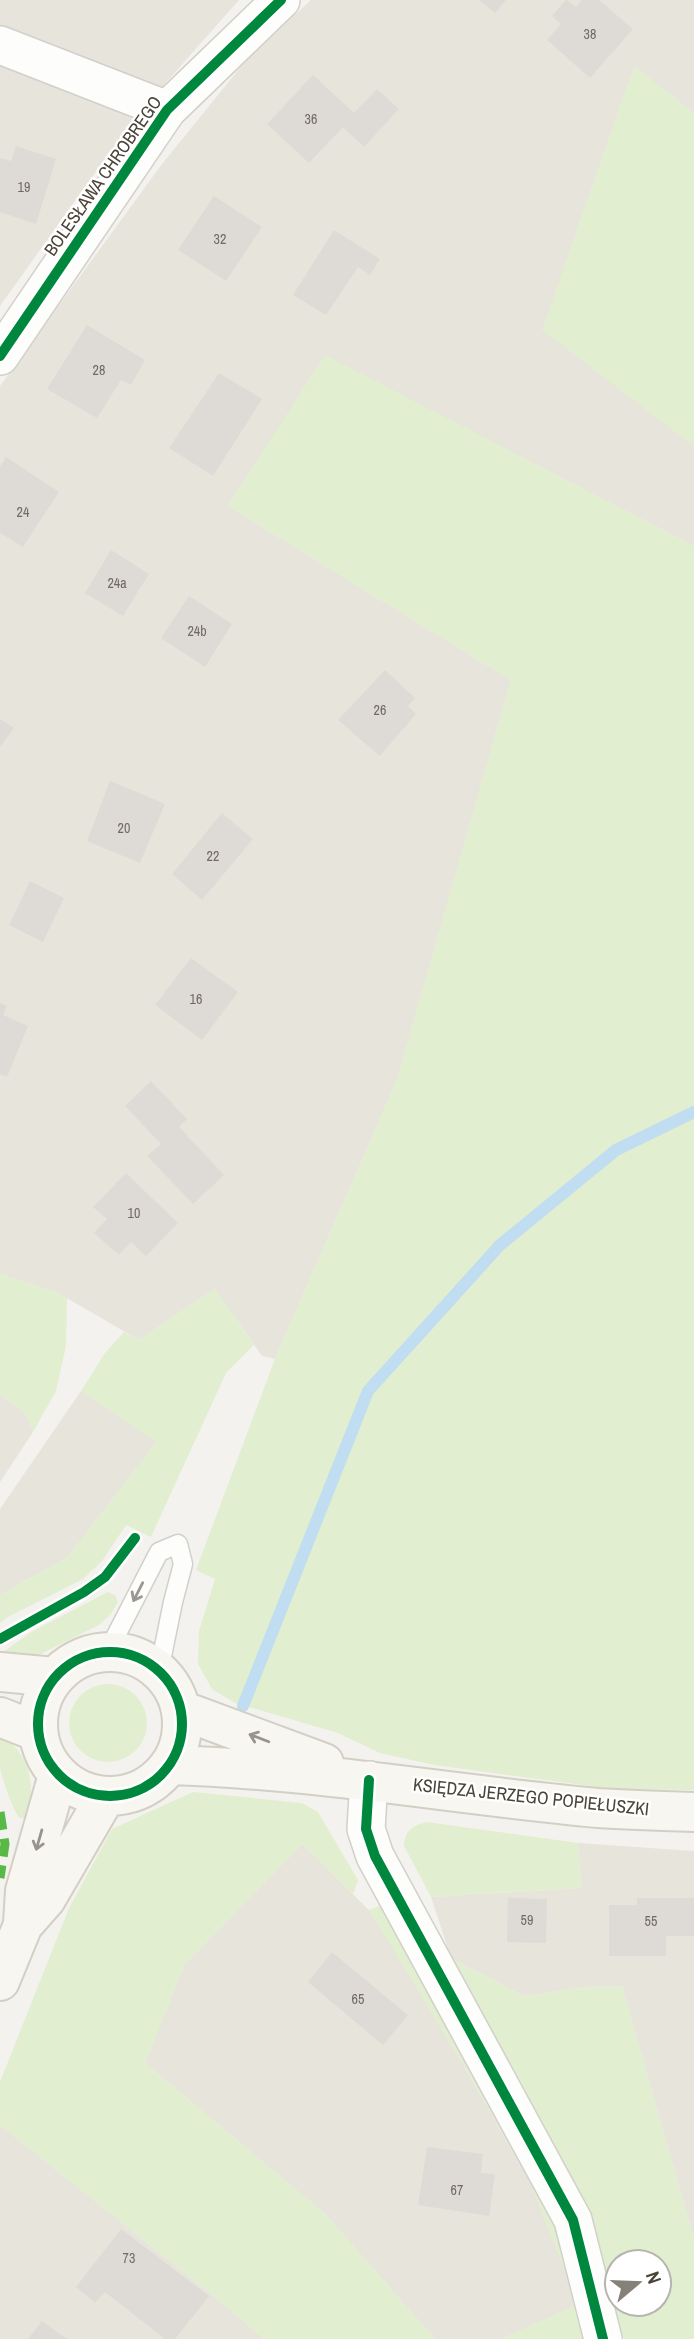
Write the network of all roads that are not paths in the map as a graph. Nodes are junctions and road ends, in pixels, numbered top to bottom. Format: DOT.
graph roads {
  1 [pos="281,0"];
  2 [pos="0,45"];
  3 [pos="167,110"];
  4 [pos="0,356"];
  5 [pos="108,1651"];
  6 [pos="159,1671"];
  7 [pos="0,1672"];
  8 [pos="55,1677"];
  9 [pos="181,1710"];
  10 [pos="0,1717"];
  11 [pos="38,1732"];
  12 [pos="169,1765"];
  13 [pos="58,1775"];
  14 [pos="369,1780"];
  15 [pos="106,1796"];
  16 [pos="694,1812"];
  17 [pos="23,1925"];
  18 [pos="0,1981"];
  19 [pos="603,2339"];
  1 -- 3 [label="street, BOLESŁAWA CHROBREGO"];
  2 -- 3 [label="street"];
  3 -- 4 [label="street, BOLESŁAWA CHROBREGO"];
  5 -- 6 [label="street"];
  6 -- 5 [label="lane, one-way"];
  5 -- 8 [label="street"];
  6 -- 9 [label="street"];
  7 -- 8 [label="street"];
  8 -- 11 [label="street"];
  9 -- 12 [label="street"];
  14 -- 9 [label="street, KSIĘDZA JERZEGO POPIEŁUSZKI, one-way"];
  10 -- 11 [label="street"];
  11 -- 13 [label="street"];
  12 -- 14 [label="street, KSIĘDZA JERZEGO POPIEŁUSZKI"];
  12 -- 15 [label="street"];
  13 -- 15 [label="street"];
  13 -- 17 [label="street, one-way"];
  14 -- 16 [label="street, KSIĘDZA JERZEGO POPIEŁUSZKI"];
  14 -- 19 [label="street"];
  15 -- 17 [label="street"];
  17 -- 18 [label="street"];
}
